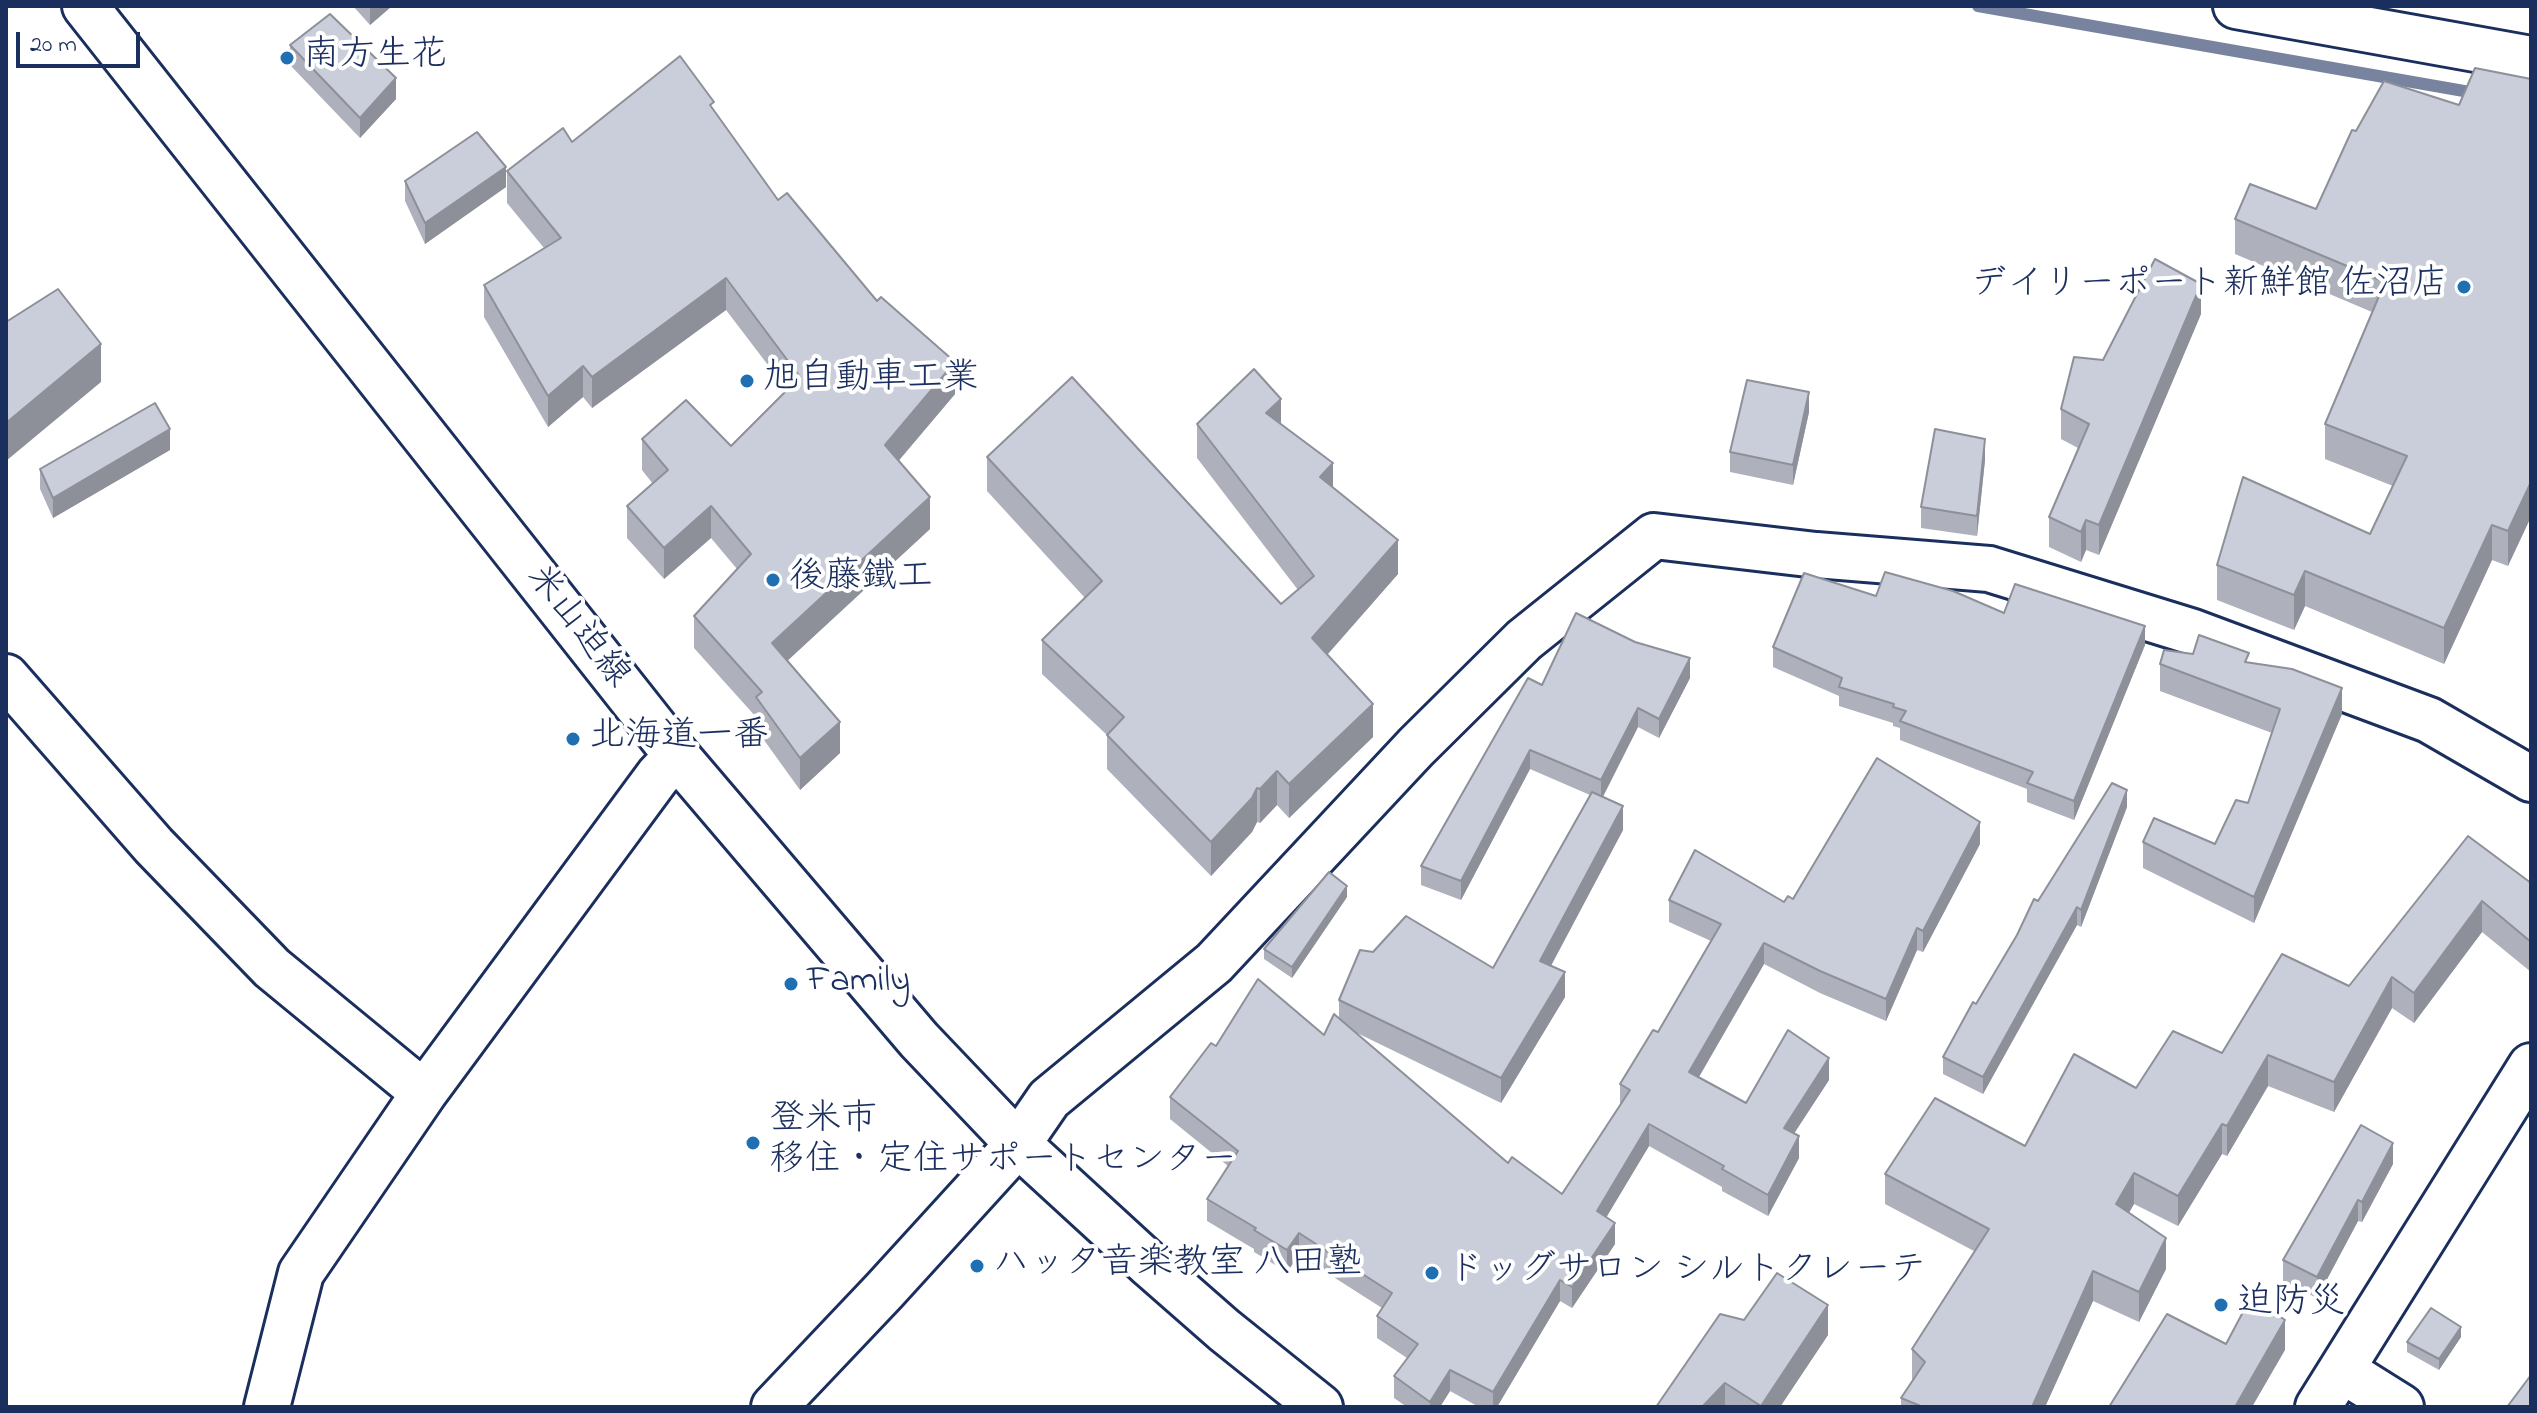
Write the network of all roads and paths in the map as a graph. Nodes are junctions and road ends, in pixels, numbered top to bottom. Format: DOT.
graph roads {
  1 [pos="85,6"];
  2 [pos="2236,6"];
  3 [pos="2531,59"];
  4 [pos="6,677"];
  5 [pos="677,756"];
  6 [pos="2531,779"];
  7 [pos="2528,1077"];
  8 [pos="424,1093"];
  9 [pos="1018,1144"];
  10 [pos="2342,1370"];
  11 [pos="267,1407"];
  12 [pos="774,1407"];
  13 [pos="1320,1407"];
  14 [pos="2318,1407"];
  15 [pos="2401,1407"];
  1 -- 5 [label="street, 米山迫線"];
  2 -- 3 [label="street"];
  4 -- 8 [label="street"];
  5 -- 8 [label="street"];
  5 -- 9 [label="street, 米山迫線"];
  6 -- 9 [label="street"];
  7 -- 10 [label="street"];
  8 -- 11 [label="street"];
  9 -- 12 [label="street"];
  9 -- 13 [label="street, 米山迫線"];
  10 -- 14 [label="street"];
  10 -- 15 [label="street"];
}
